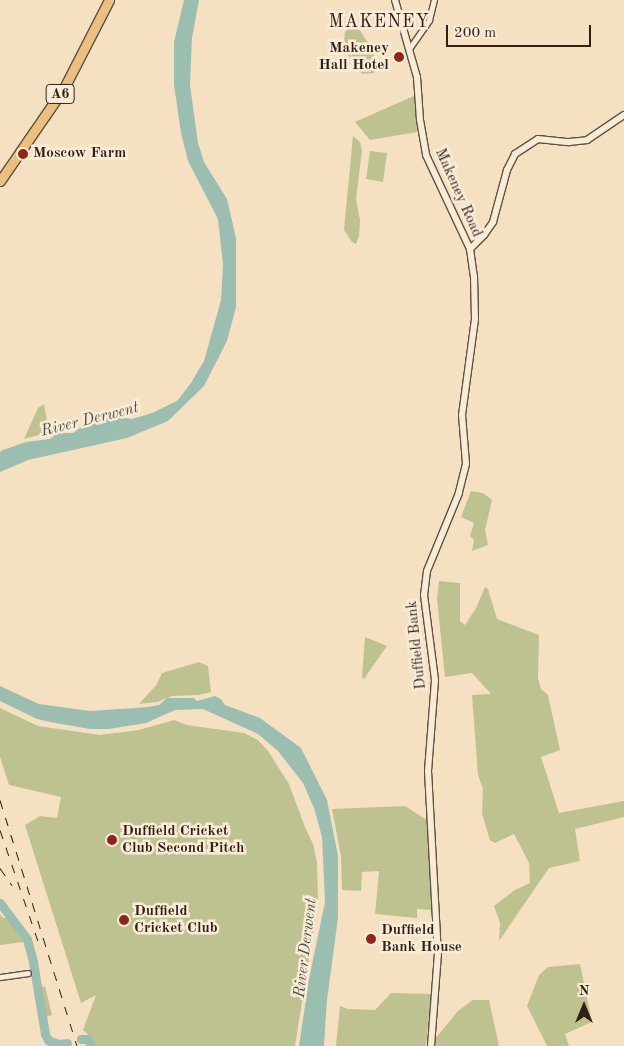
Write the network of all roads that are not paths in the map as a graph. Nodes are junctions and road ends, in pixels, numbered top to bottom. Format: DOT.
graph roads {
  1 [pos="109,0"];
  2 [pos="395,0"];
  3 [pos="434,0"];
  4 [pos="409,48"];
  5 [pos="624,115"];
  6 [pos="0,181"];
  7 [pos="470,249"];
  8 [pos="28,973"];
  9 [pos="0,977"];
  10 [pos="431,1046"];
  1 -- 6 [label="highway, A6"];
  2 -- 4 [label="street, Makeney Road"];
  3 -- 4 [label="street"];
  4 -- 7 [label="street, Makeney Road"];
  5 -- 7 [label="street"];
  7 -- 10 [label="street, Duffield Bank"];
  8 -- 9 [label="street"];
}
